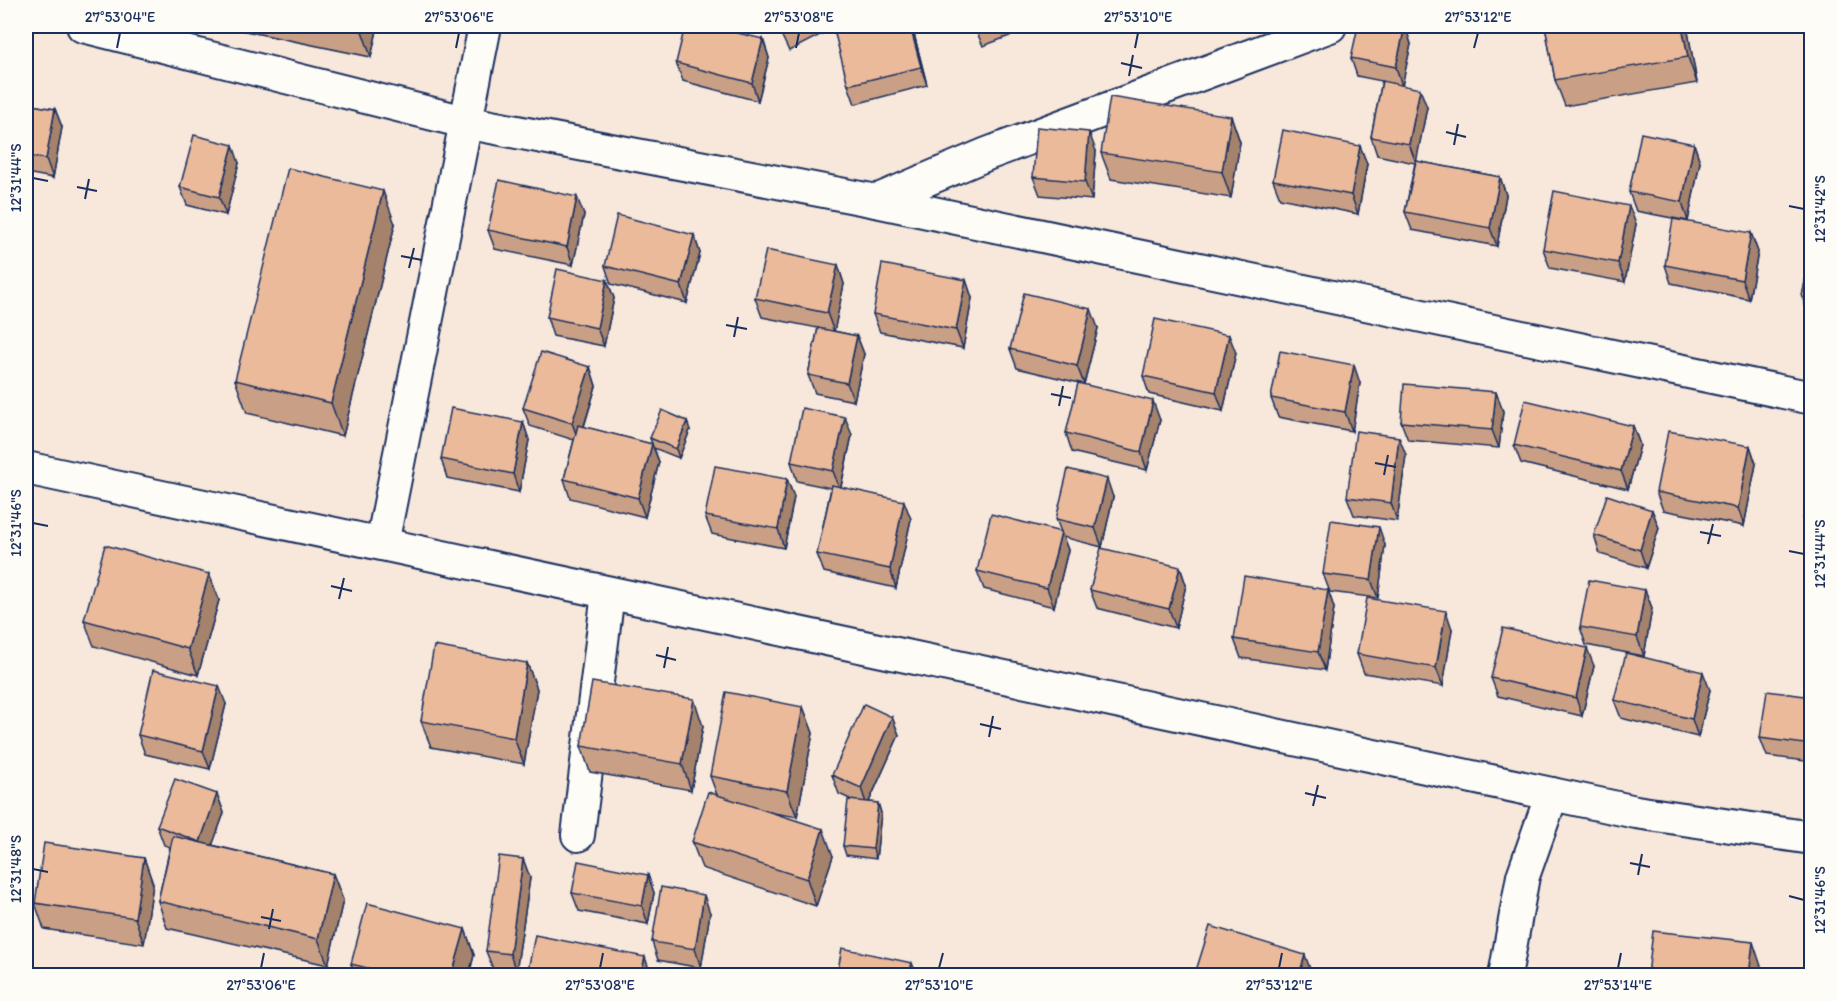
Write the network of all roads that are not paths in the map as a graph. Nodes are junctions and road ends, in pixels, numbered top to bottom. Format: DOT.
graph roads {
  1 [pos="83,26"];
  2 [pos="485,26"];
  3 [pos="1330,26"];
  4 [pos="465,122"];
  5 [pos="876,201"];
  6 [pos="1812,398"];
  7 [pos="26,468"];
  8 [pos="382,544"];
  9 [pos="608,593"];
  10 [pos="1552,794"];
  11 [pos="578,835"];
  12 [pos="1812,838"];
  13 [pos="1505,975"];
  1 -- 4 [label="street"];
  2 -- 4 [label="street"];
  3 -- 5 [label="street"];
  4 -- 5 [label="street"];
  4 -- 8 [label="street"];
  5 -- 6 [label="street"];
  7 -- 8 [label="street"];
  8 -- 9 [label="street"];
  9 -- 10 [label="street"];
  9 -- 11 [label="street"];
  10 -- 12 [label="street"];
  10 -- 13 [label="street"];
}
